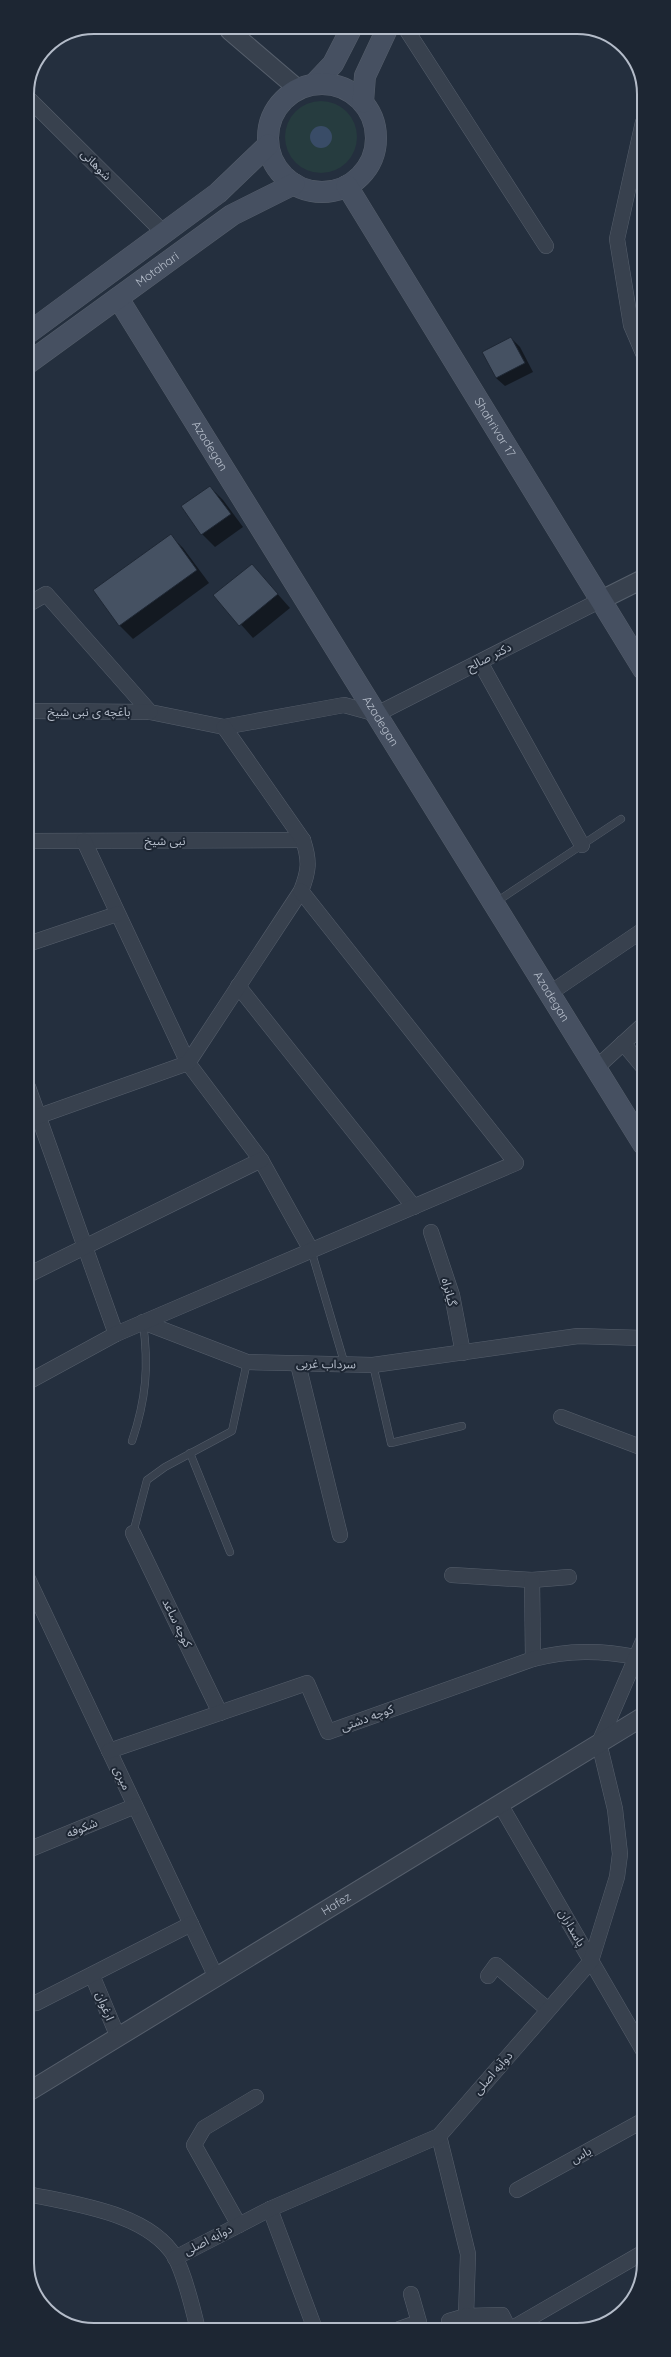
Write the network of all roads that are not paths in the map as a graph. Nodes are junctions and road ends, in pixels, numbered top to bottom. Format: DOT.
graph roads {
  1 [pos="235,34"];
  2 [pos="348,34"];
  3 [pos="388,34"];
  4 [pos="409,34"];
  5 [pos="306,86"];
  6 [pos="363,102"];
  7 [pos="34,104"];
  8 [pos="268,145"];
  9 [pos="637,149"];
  10 [pos="294,184"];
  11 [pos="347,186"];
  12 [pos="164,233"];
  13 [pos="546,246"];
  14 [pos="118,298"];
  15 [pos="34,329"];
  16 [pos="637,339"];
  17 [pos="34,359"];
  18 [pos="637,582"];
  19 [pos="601,600"];
  20 [pos="34,601"];
  21 [pos="637,659"];
  22 [pos="480,662"];
  23 [pos="34,711"];
  24 [pos="150,712"];
  25 [pos="376,714"];
  26 [pos="224,727"];
  27 [pos="621,819"];
  28 [pos="303,840"];
  29 [pos="34,841"];
  30 [pos="84,841"];
  31 [pos="582,845"];
  32 [pos="301,891"];
  33 [pos="494,903"];
  34 [pos="117,914"];
  35 [pos="637,934"];
  36 [pos="34,942"];
  37 [pos="238,986"];
  38 [pos="550,993"];
  39 [pos="637,1030"];
  40 [pos="623,1043"];
  41 [pos="637,1060"];
  42 [pos="188,1063"];
  43 [pos="596,1068"];
  44 [pos="34,1118"];
  45 [pos="34,1120"];
  46 [pos="637,1134"];
  47 [pos="261,1160"];
  48 [pos="414,1207"];
  49 [pos="431,1232"];
  50 [pos="85,1248"];
  51 [pos="312,1250"];
  52 [pos="34,1272"];
  53 [pos="143,1322"];
  54 [pos="116,1334"];
  55 [pos="637,1338"];
  56 [pos="463,1352"];
  57 [pos="247,1362"];
  58 [pos="298,1364"];
  59 [pos="345,1365"];
  60 [pos="373,1365"];
  61 [pos="34,1379"];
  62 [pos="561,1417"];
  63 [pos="462,1426"];
  64 [pos="132,1441"];
  65 [pos="637,1445"];
  66 [pos="190,1453"];
  67 [pos="134,1533"];
  68 [pos="340,1535"];
  69 [pos="230,1552"];
  70 [pos="452,1575"];
  71 [pos="569,1576"];
  72 [pos="532,1580"];
  73 [pos="34,1592"];
  74 [pos="636,1657"];
  75 [pos="533,1659"];
  76 [pos="220,1712"];
  77 [pos="637,1720"];
  78 [pos="599,1743"];
  79 [pos="109,1751"];
  80 [pos="500,1804"];
  81 [pos="135,1806"];
  82 [pos="34,1848"];
  83 [pos="191,1924"];
  84 [pos="591,1961"];
  85 [pos="92,1975"];
  86 [pos="488,1976"];
  87 [pos="216,1977"];
  88 [pos="34,2004"];
  89 [pos="547,2009"];
  90 [pos="118,2037"];
  91 [pos="637,2040"];
  92 [pos="34,2088"];
  93 [pos="256,2097"];
  94 [pos="637,2124"];
  95 [pos="439,2136"];
  96 [pos="517,2190"];
  97 [pos="34,2195"];
  98 [pos="270,2209"];
  99 [pos="239,2225"];
  100 [pos="637,2256"];
  101 [pos="175,2258"];
  102 [pos="411,2294"];
  103 [pos="466,2316"];
  104 [pos="449,2321"];
  105 [pos="196,2323"];
  106 [pos="313,2323"];
  107 [pos="417,2323"];
  108 [pos="507,2323"];
  109 [pos="520,2323"];
  1 -- 5 [label="street"];
  2 -- 5 [label="main road"];
  3 -- 6 [label="main road"];
  4 -- 13 [label="street"];
  5 -- 6 [label="main road"];
  5 -- 8 [label="main road"];
  6 -- 11 [label="main road"];
  7 -- 12 [label="street, شوهانی"];
  8 -- 10 [label="main road"];
  8 -- 12 [label="main road, Motahari"];
  9 -- 16 [label="street"];
  10 -- 11 [label="main road"];
  10 -- 14 [label="main road, Motahari"];
  11 -- 19 [label="main road, Shahrivar 17"];
  12 -- 15 [label="main road, Motahari"];
  14 -- 17 [label="main road, Motahari"];
  14 -- 25 [label="main road, Azadegan"];
  18 -- 19 [label="street"];
  19 -- 21 [label="main road, Shahrivar 17"];
  19 -- 22 [label="street, دکتر صالح"];
  20 -- 24 [label="street"];
  22 -- 25 [label="street, دکتر صالح"];
  22 -- 31 [label="street"];
  23 -- 24 [label="street, باغچه ی نبی شیخ"];
  24 -- 26 [label="street, باغچه ی نبی شیخ"];
  25 -- 26 [label="street"];
  25 -- 33 [label="main road, Azadegan"];
  26 -- 28 [label="street"];
  27 -- 31 [label="lane"];
  28 -- 30 [label="street, نبی شیخ"];
  28 -- 32 [label="street"];
  29 -- 30 [label="street, نبی شیخ"];
  30 -- 34 [label="street"];
  31 -- 33 [label="lane"];
  32 -- 37 [label="street"];
  32 -- 48 [label="street"];
  33 -- 38 [label="main road, Azadegan"];
  34 -- 36 [label="street"];
  34 -- 42 [label="street"];
  35 -- 38 [label="street"];
  37 -- 42 [label="street"];
  37 -- 48 [label="street"];
  38 -- 43 [label="main road, Azadegan"];
  39 -- 40 [label="street"];
  40 -- 41 [label="street"];
  40 -- 43 [label="street"];
  42 -- 44 [label="street"];
  42 -- 47 [label="street"];
  43 -- 46 [label="main road, Azadegan"];
  45 -- 50 [label="street"];
  47 -- 50 [label="street"];
  47 -- 51 [label="street"];
  48 -- 51 [label="street"];
  49 -- 56 [label="street, گیانراه"];
  50 -- 52 [label="street"];
  50 -- 54 [label="street"];
  51 -- 53 [label="street"];
  51 -- 59 [label="lane"];
  53 -- 54 [label="street"];
  53 -- 57 [label="street, سرداب غربی"];
  53 -- 64 [label="lane"];
  54 -- 61 [label="street"];
  55 -- 56 [label="street, سرداب غربی"];
  56 -- 60 [label="street, سرداب غربی"];
  57 -- 58 [label="street, سرداب غربی"];
  57 -- 66 [label="lane"];
  58 -- 59 [label="street, سرداب غربی"];
  58 -- 68 [label="street"];
  59 -- 60 [label="street, سرداب غربی"];
  60 -- 63 [label="lane"];
  62 -- 65 [label="street"];
  66 -- 67 [label="lane"];
  66 -- 69 [label="lane"];
  67 -- 76 [label="street, کوچه ساعد"];
  70 -- 72 [label="street"];
  71 -- 72 [label="street"];
  72 -- 75 [label="street"];
  73 -- 79 [label="street, میری"];
  74 -- 75 [label="street, کوچه دشتی"];
  74 -- 78 [label="street"];
  75 -- 76 [label="street, کوچه دشتی"];
  76 -- 79 [label="street, کوچه دشتی"];
  77 -- 78 [label="street, Hafez"];
  78 -- 80 [label="street, Hafez"];
  78 -- 84 [label="street, دوآبه اصلی"];
  79 -- 81 [label="street, میری"];
  80 -- 84 [label="street, پاسداران"];
  80 -- 87 [label="street, Hafez"];
  81 -- 82 [label="street, شکوفه"];
  81 -- 83 [label="street, میری"];
  83 -- 85 [label="street"];
  83 -- 87 [label="street, میری"];
  84 -- 89 [label="street, دوآبه اصلی"];
  84 -- 91 [label="street, پاسداران"];
  85 -- 88 [label="street"];
  85 -- 90 [label="street, ارغوان"];
  86 -- 89 [label="street"];
  87 -- 90 [label="street, Hafez"];
  89 -- 95 [label="street, دوآبه اصلی"];
  90 -- 92 [label="street, Hafez"];
  93 -- 99 [label="street"];
  94 -- 96 [label="street, یاس"];
  95 -- 98 [label="street, دوآبه اصلی"];
  95 -- 103 [label="street"];
  97 -- 101 [label="street"];
  98 -- 99 [label="street, دوآبه اصلی"];
  98 -- 106 [label="street"];
  99 -- 101 [label="street, دوآبه اصلی"];
  100 -- 109 [label="street"];
  101 -- 105 [label="street"];
  102 -- 107 [label="street"];
  103 -- 104 [label="street"];
  103 -- 108 [label="street"];
}
